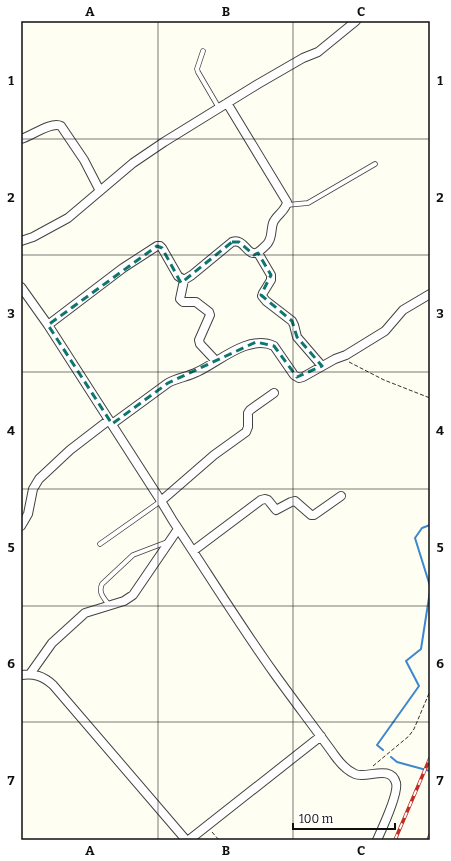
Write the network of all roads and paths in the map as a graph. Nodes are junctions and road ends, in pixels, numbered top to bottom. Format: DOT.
graph roads {
  1 [pos="356,21"];
  2 [pos="203,51"];
  3 [pos="227,103"];
  4 [pos="220,108"];
  5 [pos="21,139"];
  6 [pos="375,164"];
  7 [pos="100,191"];
  8 [pos="287,205"];
  9 [pos="21,241"];
  10 [pos="258,253"];
  11 [pos="184,280"];
  12 [pos="21,287"];
  13 [pos="430,294"];
  14 [pos="48,325"];
  15 [pos="340,357"];
  16 [pos="216,361"];
  17 [pos="322,366"];
  18 [pos="274,393"];
  19 [pos="430,398"];
  20 [pos="110,422"];
  21 [pos="341,496"];
  22 [pos="161,501"];
  23 [pos="21,526"];
  24 [pos="178,529"];
  25 [pos="170,541"];
  26 [pos="100,544"];
  27 [pos="193,551"];
  28 [pos="109,605"];
  29 [pos="30,674"];
  30 [pos="21,675"];
  31 [pos="430,691"];
  32 [pos="321,736"];
  33 [pos="373,765"];
  34 [pos="207,826"];
  35 [pos="188,840"];
  36 [pos="219,840"];
  37 [pos="377,840"];
  1 -- 3 [label="street"];
  2 -- 4 [label="lane"];
  3 -- 4 [label="street"];
  3 -- 8 [label="street"];
  4 -- 7 [label="street"];
  5 -- 7 [label="street"];
  6 -- 8 [label="lane"];
  7 -- 9 [label="street"];
  8 -- 10 [label="street"];
  10 -- 11 [label="street"];
  10 -- 17 [label="street"];
  11 -- 14 [label="street"];
  11 -- 16 [label="street"];
  12 -- 14 [label="street"];
  13 -- 15 [label="street"];
  14 -- 20 [label="street"];
  15 -- 17 [label="street"];
  15 -- 19 [label="path"];
  16 -- 17 [label="street"];
  16 -- 20 [label="street"];
  18 -- 22 [label="street"];
  20 -- 22 [label="street"];
  20 -- 23 [label="street"];
  21 -- 27 [label="street"];
  22 -- 24 [label="street"];
  22 -- 26 [label="lane"];
  24 -- 25 [label="street"];
  24 -- 27 [label="street"];
  25 -- 28 [label="street"];
  25 -- 28 [label="lane"];
  27 -- 32 [label="street"];
  28 -- 29 [label="street"];
  29 -- 30 [label="street"];
  29 -- 35 [label="street"];
  31 -- 33 [label="path"];
  32 -- 34 [label="street"];
  32 -- 37 [label="street"];
  34 -- 35 [label="street"];
  34 -- 36 [label="path"];
}
